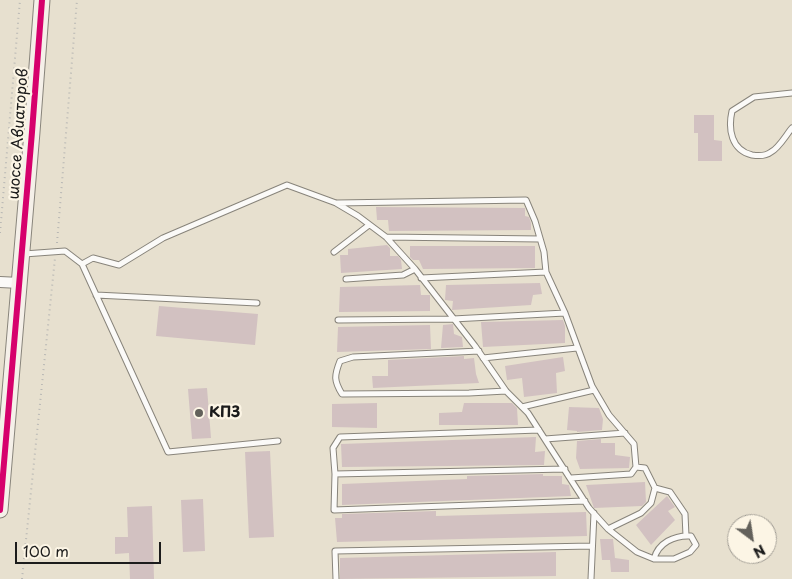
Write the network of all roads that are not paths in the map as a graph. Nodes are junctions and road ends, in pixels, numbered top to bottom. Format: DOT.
graph roads {
  1 [pos="42,0"];
  2 [pos="792,93"];
  3 [pos="792,128"];
  4 [pos="336,203"];
  5 [pos="369,225"];
  6 [pos="386,237"];
  7 [pos="540,239"];
  8 [pos="334,252"];
  9 [pos="22,254"];
  10 [pos="82,264"];
  11 [pos="415,269"];
  12 [pos="546,272"];
  13 [pos="421,278"];
  14 [pos="346,279"];
  15 [pos="0,282"];
  16 [pos="20,283"];
  17 [pos="96,295"];
  18 [pos="258,302"];
  19 [pos="565,313"];
  20 [pos="453,318"];
  21 [pos="338,320"];
  22 [pos="577,348"];
  23 [pos="478,351"];
  24 [pos="483,358"];
  25 [pos="594,390"];
  26 [pos="506,391"];
  27 [pos="522,407"];
  28 [pos="539,430"];
  29 [pos="625,434"];
  30 [pos="545,439"];
  31 [pos="278,441"];
  32 [pos="636,467"];
  33 [pos="565,469"];
  34 [pos="335,474"];
  35 [pos="571,478"];
  36 [pos="655,488"];
  37 [pos="585,501"];
  38 [pos="0,510"];
  39 [pos="594,513"];
  40 [pos="608,529"];
  41 [pos="686,536"];
  42 [pos="592,546"];
  43 [pos="654,559"];
  44 [pos="336,579"];
  45 [pos="591,579"];
  1 -- 9 [label="street, шоссе Авиаторов"];
  2 -- 3 [label="lane"];
  4 -- 5 [label="lane"];
  4 -- 7 [label="lane"];
  4 -- 10 [label="lane"];
  5 -- 6 [label="lane"];
  5 -- 8 [label="lane"];
  6 -- 7 [label="lane"];
  6 -- 11 [label="lane"];
  7 -- 12 [label="lane"];
  9 -- 10 [label="lane"];
  9 -- 16 [label="street, шоссе Авиаторов"];
  10 -- 17 [label="lane"];
  11 -- 13 [label="lane"];
  11 -- 14 [label="lane"];
  12 -- 13 [label="lane"];
  12 -- 19 [label="lane"];
  13 -- 20 [label="lane"];
  15 -- 16 [label="street"];
  16 -- 38 [label="street, шоссе Авиаторов"];
  17 -- 18 [label="lane"];
  17 -- 31 [label="lane"];
  19 -- 20 [label="lane"];
  19 -- 22 [label="lane"];
  20 -- 21 [label="lane"];
  20 -- 23 [label="lane"];
  22 -- 24 [label="lane"];
  22 -- 25 [label="lane"];
  23 -- 24 [label="lane"];
  23 -- 26 [label="lane"];
  24 -- 26 [label="lane"];
  25 -- 27 [label="lane"];
  25 -- 29 [label="lane"];
  26 -- 27 [label="lane"];
  27 -- 28 [label="lane"];
  28 -- 30 [label="lane"];
  28 -- 34 [label="lane"];
  29 -- 30 [label="lane"];
  29 -- 32 [label="lane"];
  30 -- 33 [label="lane"];
  32 -- 35 [label="lane"];
  32 -- 36 [label="lane"];
  33 -- 34 [label="lane"];
  33 -- 35 [label="lane"];
  34 -- 37 [label="lane"];
  35 -- 37 [label="lane"];
  36 -- 40 [label="lane"];
  36 -- 41 [label="lane"];
  37 -- 39 [label="lane"];
  39 -- 40 [label="lane"];
  39 -- 42 [label="lane"];
  40 -- 43 [label="lane"];
  41 -- 43 [label="lane"];
  41 -- 43 [label="lane"];
  42 -- 44 [label="lane"];
  42 -- 45 [label="lane"];
}
